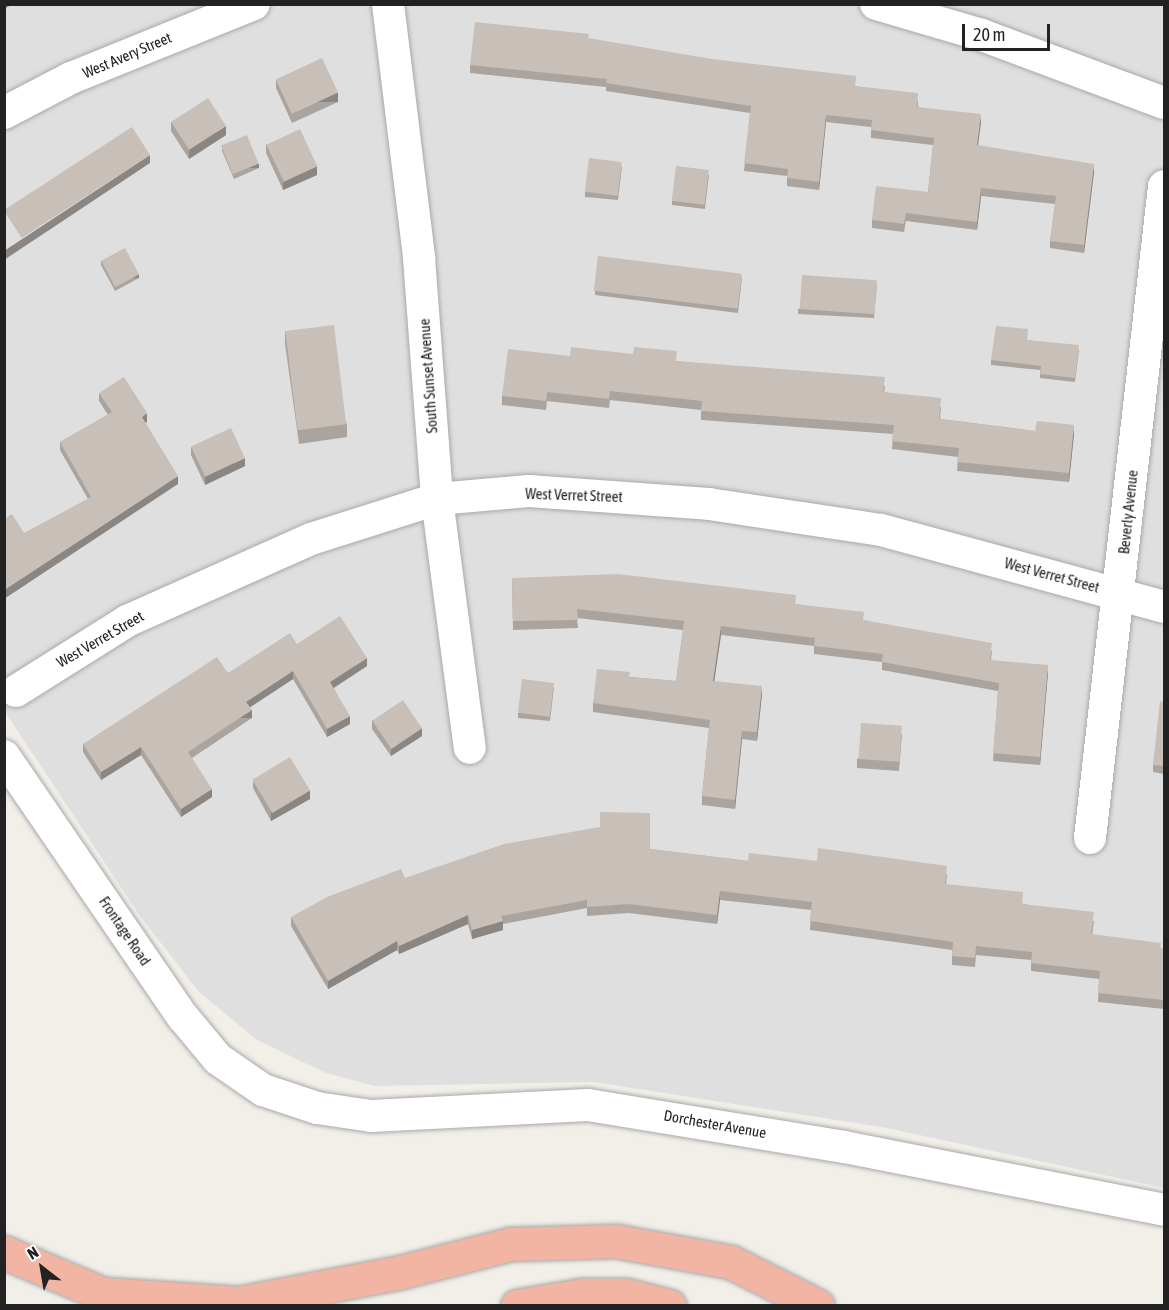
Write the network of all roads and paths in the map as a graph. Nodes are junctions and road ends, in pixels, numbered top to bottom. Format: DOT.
graph roads {
  1 [pos="254,4"];
  2 [pos="388,4"];
  3 [pos="876,4"];
  4 [pos="1164,103"];
  5 [pos="4,113"];
  6 [pos="1164,186"];
  7 [pos="437,499"];
  8 [pos="1119,592"];
  9 [pos="1164,607"];
  10 [pos="15,691"];
  11 [pos="470,748"];
  12 [pos="4,756"];
  13 [pos="1090,838"];
  14 [pos="263,1090"];
  15 [pos="1164,1210"];
  16 [pos="4,1252"];
  17 [pos="517,1305"];
  18 [pos="670,1305"];
  19 [pos="818,1305"];
  1 -- 5 [label="street, West Avery Street"];
  2 -- 7 [label="street, South Sunset Avenue"];
  3 -- 4 [label="street"];
  6 -- 8 [label="street, Beverly Avenue"];
  7 -- 8 [label="street, West Verret Street"];
  7 -- 10 [label="street, West Verret Street"];
  7 -- 11 [label="street, South Sunset Avenue"];
  8 -- 9 [label="street, West Verret Street"];
  8 -- 13 [label="street, Beverly Avenue"];
  12 -- 14 [label="street, Frontage Road"];
  14 -- 15 [label="street, Dorchester Avenue"];
  16 -- 19 [label="highway"];
  17 -- 18 [label="highway"];
}
